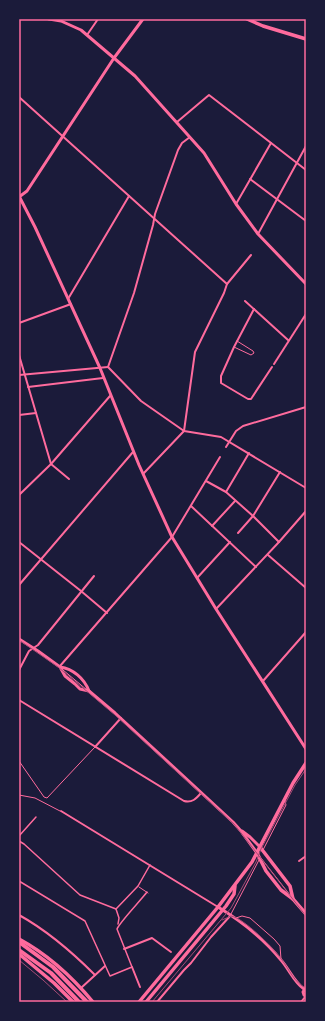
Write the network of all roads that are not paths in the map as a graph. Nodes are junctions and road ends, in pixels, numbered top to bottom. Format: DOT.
graph roads {
  1 [pos="49,19"];
  2 [pos="98,19"];
  3 [pos="143,19"];
  4 [pos="247,19"];
  5 [pos="62,20"];
  6 [pos="87,35"];
  7 [pos="306,39"];
  8 [pos="114,58"];
  9 [pos="19,97"];
  10 [pos="176,122"];
  11 [pos="62,136"];
  12 [pos="190,137"];
  13 [pos="271,143"];
  14 [pos="306,146"];
  15 [pos="297,163"];
  16 [pos="306,170"];
  17 [pos="250,180"];
  18 [pos="19,196"];
  19 [pos="129,196"];
  20 [pos="277,200"];
  21 [pos="236,204"];
  22 [pos="154,219"];
  23 [pos="306,221"];
  24 [pos="258,234"];
  25 [pos="251,255"];
  26 [pos="227,284"];
  27 [pos="306,284"];
  28 [pos="68,299"];
  29 [pos="245,300"];
  30 [pos="70,304"];
  31 [pos="254,309"];
  32 [pos="306,314"];
  33 [pos="19,323"];
  34 [pos="288,340"];
  35 [pos="237,341"];
  36 [pos="234,347"];
  37 [pos="19,355"];
  38 [pos="274,364"];
  39 [pos="108,367"];
  40 [pos="272,367"];
  41 [pos="100,368"];
  42 [pos="19,375"];
  43 [pos="25,375"];
  44 [pos="103,378"];
  45 [pos="28,387"];
  46 [pos="110,396"];
  47 [pos="306,407"];
  48 [pos="36,413"];
  49 [pos="19,415"];
  50 [pos="184,430"];
  51 [pos="229,442"];
  52 [pos="226,447"];
  53 [pos="133,452"];
  54 [pos="249,453"];
  55 [pos="220,457"];
  56 [pos="51,464"];
  57 [pos="280,472"];
  58 [pos="143,475"];
  59 [pos="69,479"];
  60 [pos="206,481"];
  61 [pos="306,488"];
  62 [pos="226,492"];
  63 [pos="19,495"];
  64 [pos="235,501"];
  65 [pos="191,506"];
  66 [pos="306,511"];
  67 [pos="253,516"];
  68 [pos="212,526"];
  69 [pos="238,533"];
  70 [pos="172,538"];
  71 [pos="19,542"];
  72 [pos="230,542"];
  73 [pos="279,542"];
  74 [pos="268,555"];
  75 [pos="41,559"];
  76 [pos="256,567"];
  77 [pos="94,576"];
  78 [pos="197,578"];
  79 [pos="19,585"];
  80 [pos="306,588"];
  81 [pos="81,591"];
  82 [pos="216,609"];
  83 [pos="108,613"];
  84 [pos="306,632"];
  85 [pos="19,639"];
  86 [pos="34,648"];
  87 [pos="60,667"];
  88 [pos="19,670"];
  89 [pos="263,680"];
  90 [pos="89,691"];
  91 [pos="19,700"];
  92 [pos="121,718"];
  93 [pos="95,747"];
  94 [pos="306,749"];
  95 [pos="19,761"];
  96 [pos="306,763"];
  97 [pos="202,793"];
  98 [pos="19,795"];
  99 [pos="284,798"];
  100 [pos="61,811"];
  101 [pos="36,817"];
  102 [pos="241,831"];
  103 [pos="19,836"];
  104 [pos="20,841"];
  105 [pos="19,845"];
  106 [pos="260,847"];
  107 [pos="262,852"];
  108 [pos="259,856"];
  109 [pos="306,856"];
  110 [pos="299,861"];
  111 [pos="150,865"];
  112 [pos="19,881"];
  113 [pos="235,885"];
  114 [pos="138,886"];
  115 [pos="148,893"];
  116 [pos="293,899"];
  117 [pos="218,907"];
  118 [pos="116,909"];
  119 [pos="223,910"];
  120 [pos="306,914"];
  121 [pos="19,915"];
  122 [pos="231,915"];
  123 [pos="235,918"];
  124 [pos="118,924"];
  125 [pos="19,941"];
  126 [pos="124,949"];
  127 [pos="19,950"];
  128 [pos="171,952"];
  129 [pos="19,954"];
  130 [pos="281,959"];
  131 [pos="105,966"];
  132 [pos="132,967"];
  133 [pos="95,975"];
  134 [pos="140,987"];
  135 [pos="81,988"];
  136 [pos="305,988"];
  137 [pos="306,997"];
  138 [pos="73,1002"];
  139 [pos="79,1002"];
  140 [pos="87,1002"];
  141 [pos="93,1002"];
  142 [pos="139,1002"];
  143 [pos="146,1002"];
  144 [pos="156,1002"];
  145 [pos="301,1002"];
  1 -- 5 [label="main road"];
  2 -- 6 [label="street"];
  3 -- 8 [label="main road"];
  4 -- 7 [label="main road"];
  5 -- 6 [label="main road"];
  6 -- 8 [label="main road"];
  8 -- 10 [label="main road"];
  8 -- 11 [label="main road"];
  9 -- 11 [label="street"];
  10 -- 12 [label="main road"];
  10 -- 13 [label="street"];
  11 -- 18 [label="main road"];
  11 -- 19 [label="street"];
  12 -- 21 [label="main road"];
  12 -- 22 [label="street"];
  13 -- 15 [label="street"];
  13 -- 17 [label="street"];
  14 -- 15 [label="street"];
  15 -- 16 [label="street"];
  15 -- 20 [label="street"];
  17 -- 20 [label="street"];
  17 -- 21 [label="street"];
  18 -- 28 [label="main road"];
  19 -- 22 [label="street"];
  19 -- 28 [label="street"];
  20 -- 23 [label="street"];
  20 -- 24 [label="street"];
  21 -- 24 [label="main road"];
  22 -- 26 [label="street"];
  22 -- 39 [label="street"];
  24 -- 27 [label="main road"];
  25 -- 26 [label="street"];
  26 -- 50 [label="street"];
  28 -- 30 [label="main road"];
  29 -- 31 [label="street"];
  30 -- 33 [label="street"];
  30 -- 41 [label="main road"];
  31 -- 34 [label="street"];
  31 -- 35 [label="street"];
  32 -- 34 [label="street"];
  34 -- 38 [label="street"];
  35 -- 36 [label="street"];
  35 -- 36 [label="lane"];
  36 -- 40 [label="street"];
  37 -- 43 [label="street"];
  39 -- 41 [label="street"];
  39 -- 50 [label="street"];
  41 -- 43 [label="street"];
  41 -- 44 [label="main road"];
  42 -- 43 [label="street"];
  43 -- 45 [label="street"];
  44 -- 45 [label="street"];
  44 -- 46 [label="main road"];
  45 -- 48 [label="street"];
  46 -- 53 [label="main road"];
  46 -- 56 [label="street"];
  47 -- 51 [label="street"];
  48 -- 49 [label="street"];
  48 -- 56 [label="street"];
  50 -- 51 [label="street"];
  50 -- 58 [label="street"];
  51 -- 52 [label="street"];
  51 -- 54 [label="street"];
  53 -- 58 [label="main road"];
  53 -- 75 [label="street"];
  54 -- 57 [label="street"];
  54 -- 62 [label="street"];
  55 -- 60 [label="street"];
  56 -- 59 [label="street"];
  56 -- 63 [label="street"];
  57 -- 61 [label="street"];
  57 -- 67 [label="street"];
  58 -- 70 [label="main road"];
  60 -- 62 [label="street"];
  60 -- 65 [label="street"];
  62 -- 64 [label="street"];
  64 -- 67 [label="street"];
  64 -- 68 [label="street"];
  65 -- 68 [label="street"];
  65 -- 70 [label="street"];
  66 -- 73 [label="street"];
  67 -- 69 [label="street"];
  67 -- 73 [label="street"];
  68 -- 72 [label="street"];
  70 -- 78 [label="main road"];
  70 -- 83 [label="street"];
  71 -- 75 [label="street"];
  72 -- 76 [label="street"];
  72 -- 78 [label="street"];
  73 -- 74 [label="street"];
  74 -- 76 [label="street"];
  74 -- 80 [label="street"];
  75 -- 79 [label="street"];
  75 -- 81 [label="street"];
  76 -- 82 [label="street"];
  77 -- 81 [label="street"];
  78 -- 82 [label="main road"];
  81 -- 83 [label="street"];
  81 -- 86 [label="street"];
  82 -- 89 [label="main road"];
  83 -- 87 [label="street"];
  84 -- 89 [label="street"];
  85 -- 86 [label="main road"];
  86 -- 87 [label="main road"];
  86 -- 88 [label="street"];
  87 -- 90 [label="main road"];
  87 -- 90 [label="main road"];
  89 -- 94 [label="main road"];
  90 -- 92 [label="main road"];
  91 -- 93 [label="street"];
  92 -- 93 [label="street"];
  92 -- 97 [label="main road"];
  93 -- 95 [label="lane"];
  93 -- 97 [label="street"];
  96 -- 99 [label="main road"];
  97 -- 102 [label="main road"];
  98 -- 100 [label="lane"];
  99 -- 106 [label="main road"];
  99 -- 107 [label="lane"];
  100 -- 111 [label="street"];
  101 -- 103 [label="street"];
  102 -- 106 [label="main road"];
  102 -- 108 [label="main road"];
  104 -- 105 [label="street"];
  104 -- 118 [label="street"];
  106 -- 107 [label="main road"];
  106 -- 108 [label="main road"];
  107 -- 116 [label="main road"];
  108 -- 113 [label="main road"];
  108 -- 116 [label="main road"];
  108 -- 122 [label="lane"];
  109 -- 110 [label="street"];
  111 -- 114 [label="street"];
  111 -- 117 [label="street"];
  112 -- 131 [label="street"];
  113 -- 117 [label="main road"];
  113 -- 119 [label="main road"];
  114 -- 115 [label="lane"];
  114 -- 118 [label="street"];
  115 -- 124 [label="street"];
  116 -- 120 [label="main road"];
  117 -- 119 [label="main road"];
  117 -- 142 [label="main road"];
  118 -- 124 [label="street"];
  119 -- 122 [label="main road"];
  119 -- 143 [label="main road"];
  121 -- 133 [label="street"];
  122 -- 123 [label="main road"];
  122 -- 144 [label="street"];
  123 -- 130 [label="main road"];
  123 -- 130 [label="lane"];
  124 -- 126 [label="street"];
  125 -- 135 [label="main road"];
  125 -- 140 [label="highway"];
  126 -- 128 [label="street"];
  126 -- 132 [label="street"];
  127 -- 139 [label="highway"];
  129 -- 138 [label="main road"];
  130 -- 136 [label="main road"];
  131 -- 132 [label="street"];
  131 -- 133 [label="street"];
  132 -- 134 [label="street"];
  133 -- 135 [label="street"];
  135 -- 141 [label="main road"];
  136 -- 137 [label="main road"];
  137 -- 145 [label="street"];
}
